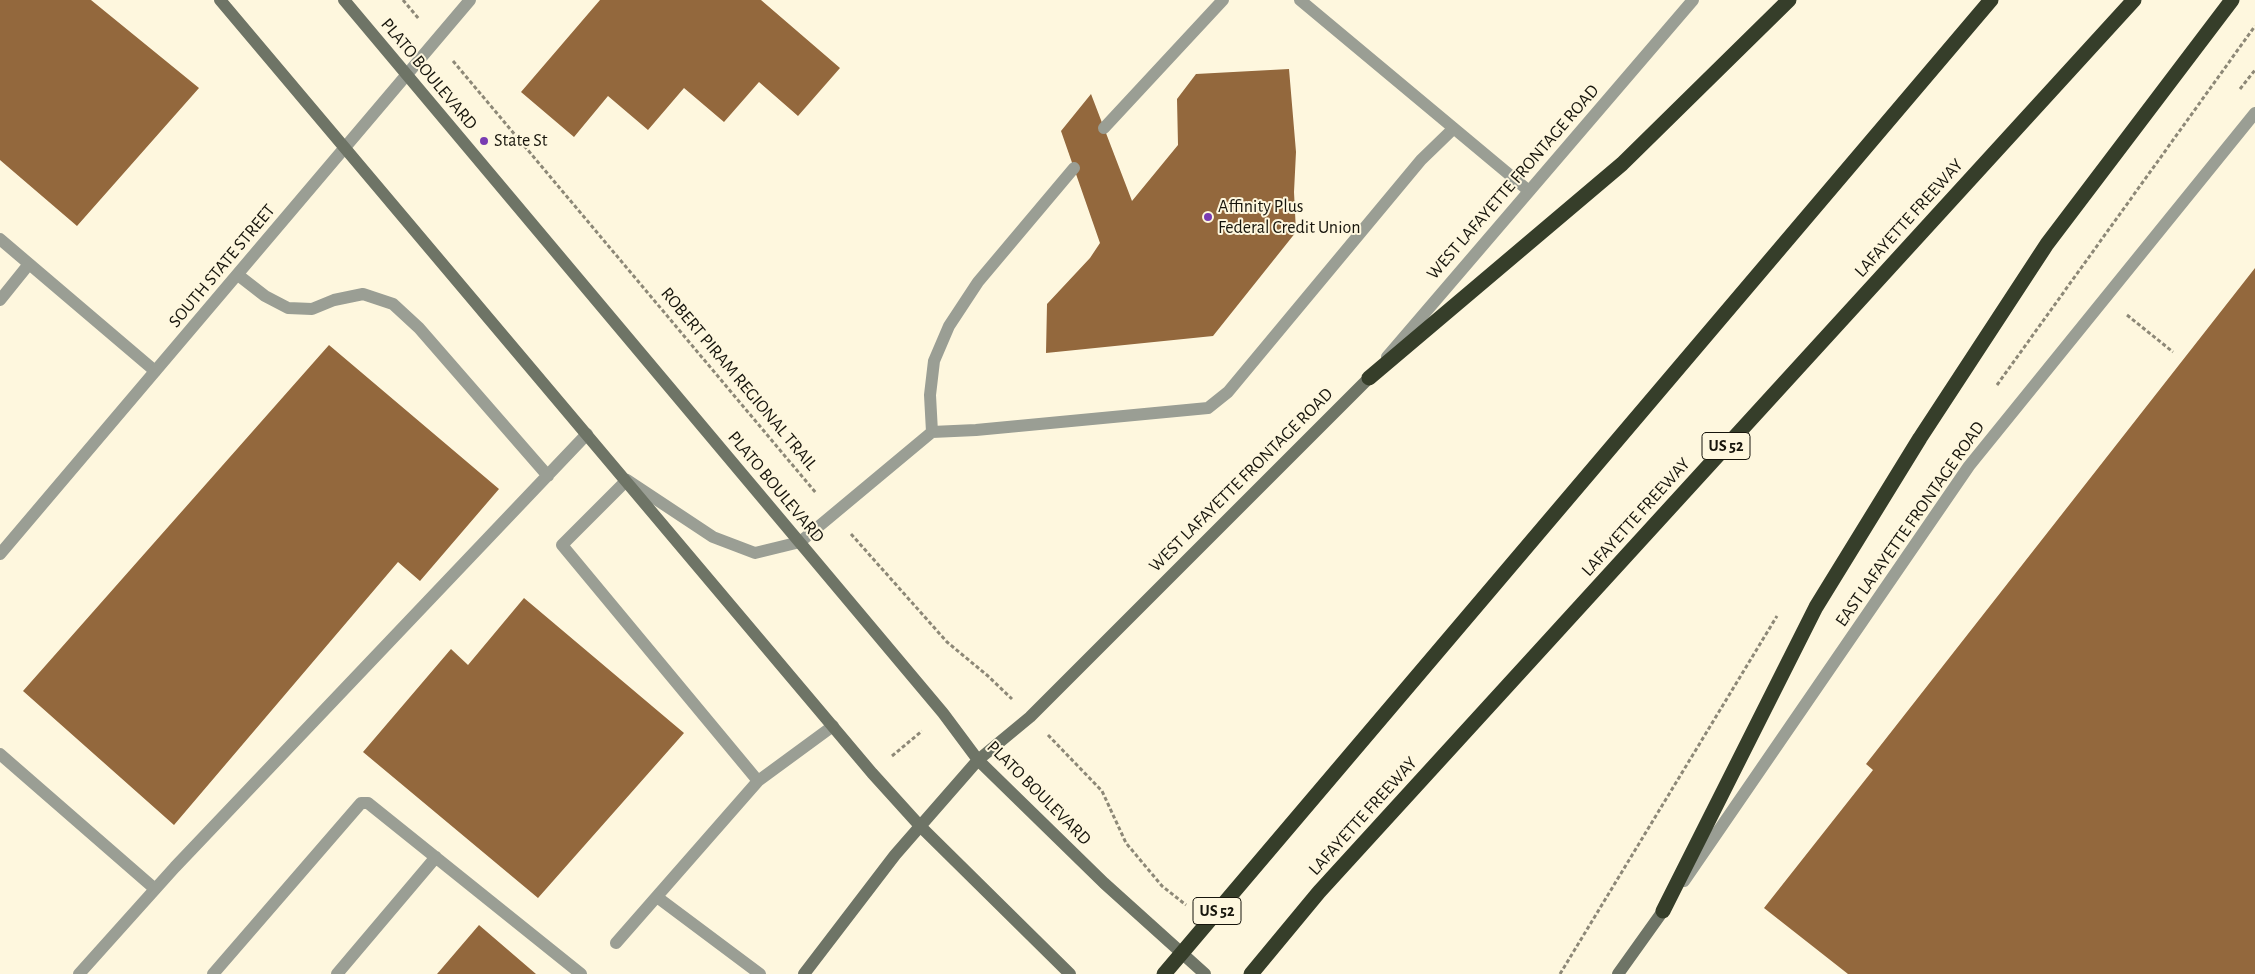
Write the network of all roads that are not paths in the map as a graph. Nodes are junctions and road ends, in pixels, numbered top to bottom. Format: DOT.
graph roads {
  1 [pos="220,0"];
  2 [pos="344,0"];
  3 [pos="470,0"];
  4 [pos="1223,0"];
  5 [pos="1300,0"];
  6 [pos="1693,0"];
  7 [pos="1789,0"];
  8 [pos="1990,0"];
  9 [pos="2134,0"];
  10 [pos="2232,0"];
  11 [pos="406,73"];
  12 [pos="2255,113"];
  13 [pos="1104,128"];
  14 [pos="1453,129"];
  15 [pos="345,148"];
  16 [pos="1074,168"];
  17 [pos="1529,191"];
  18 [pos="0,239"];
  19 [pos="29,264"];
  20 [pos="238,275"];
  21 [pos="0,300"];
  22 [pos="155,372"];
  23 [pos="1369,378"];
  24 [pos="932,432"];
  25 [pos="588,434"];
  26 [pos="548,476"];
  27 [pos="627,480"];
  28 [pos="800,542"];
  29 [pos="0,554"];
  30 [pos="833,726"];
  31 [pos="0,754"];
  32 [pos="978,760"];
  33 [pos="758,782"];
  34 [pos="920,826"];
  35 [pos="436,857"];
  36 [pos="155,889"];
  37 [pos="657,897"];
  38 [pos="1663,912"];
  39 [pos="616,943"];
  40 [pos="79,974"];
  41 [pos="213,974"];
  42 [pos="337,974"];
  43 [pos="581,974"];
  44 [pos="760,974"];
  45 [pos="804,974"];
  46 [pos="1070,974"];
  47 [pos="1164,974"];
  48 [pos="1205,974"];
  49 [pos="1251,974"];
  50 [pos="1618,974"];
  1 -- 15 [label="main road"];
  2 -- 11 [label="main road, PLATO BOULEVARD"];
  3 -- 11 [label="street, SOUTH STATE STREET"];
  4 -- 13 [label="street"];
  5 -- 14 [label="street"];
  6 -- 17 [label="street, WEST LAFAYETTE FRONTAGE ROAD"];
  7 -- 23 [label="highway"];
  8 -- 47 [label="highway, US 52"];
  9 -- 49 [label="highway, LAFAYETTE FREEWAY / US 52"];
  10 -- 38 [label="highway"];
  11 -- 15 [label="street, SOUTH STATE STREET"];
  11 -- 28 [label="main road, PLATO BOULEVARD"];
  12 -- 38 [label="street, EAST LAFAYETTE FRONTAGE ROAD"];
  14 -- 17 [label="street"];
  14 -- 24 [label="street"];
  15 -- 20 [label="street, SOUTH STATE STREET"];
  15 -- 25 [label="main road"];
  16 -- 24 [label="street"];
  17 -- 23 [label="street, WEST LAFAYETTE FRONTAGE ROAD"];
  18 -- 19 [label="street"];
  19 -- 21 [label="street"];
  19 -- 22 [label="street"];
  20 -- 22 [label="street, SOUTH STATE STREET"];
  20 -- 26 [label="street"];
  22 -- 29 [label="street, SOUTH STATE STREET"];
  23 -- 32 [label="main road, WEST LAFAYETTE FRONTAGE ROAD"];
  24 -- 28 [label="street"];
  25 -- 26 [label="street"];
  25 -- 27 [label="main road"];
  26 -- 36 [label="street"];
  27 -- 28 [label="street"];
  27 -- 30 [label="main road"];
  27 -- 33 [label="street"];
  28 -- 32 [label="main road, PLATO BOULEVARD"];
  30 -- 33 [label="street"];
  30 -- 34 [label="main road"];
  31 -- 36 [label="street"];
  32 -- 34 [label="main road, WEST LAFAYETTE FRONTAGE ROAD"];
  32 -- 48 [label="main road, PLATO BOULEVARD"];
  33 -- 37 [label="street"];
  34 -- 45 [label="main road, WEST LAFAYETTE FRONTAGE ROAD"];
  34 -- 46 [label="main road"];
  35 -- 41 [label="street"];
  35 -- 42 [label="street"];
  35 -- 43 [label="street"];
  36 -- 40 [label="street"];
  37 -- 39 [label="street"];
  37 -- 44 [label="street"];
  38 -- 50 [label="main road, EAST LAFAYETTE FRONTAGE ROAD"];
}
